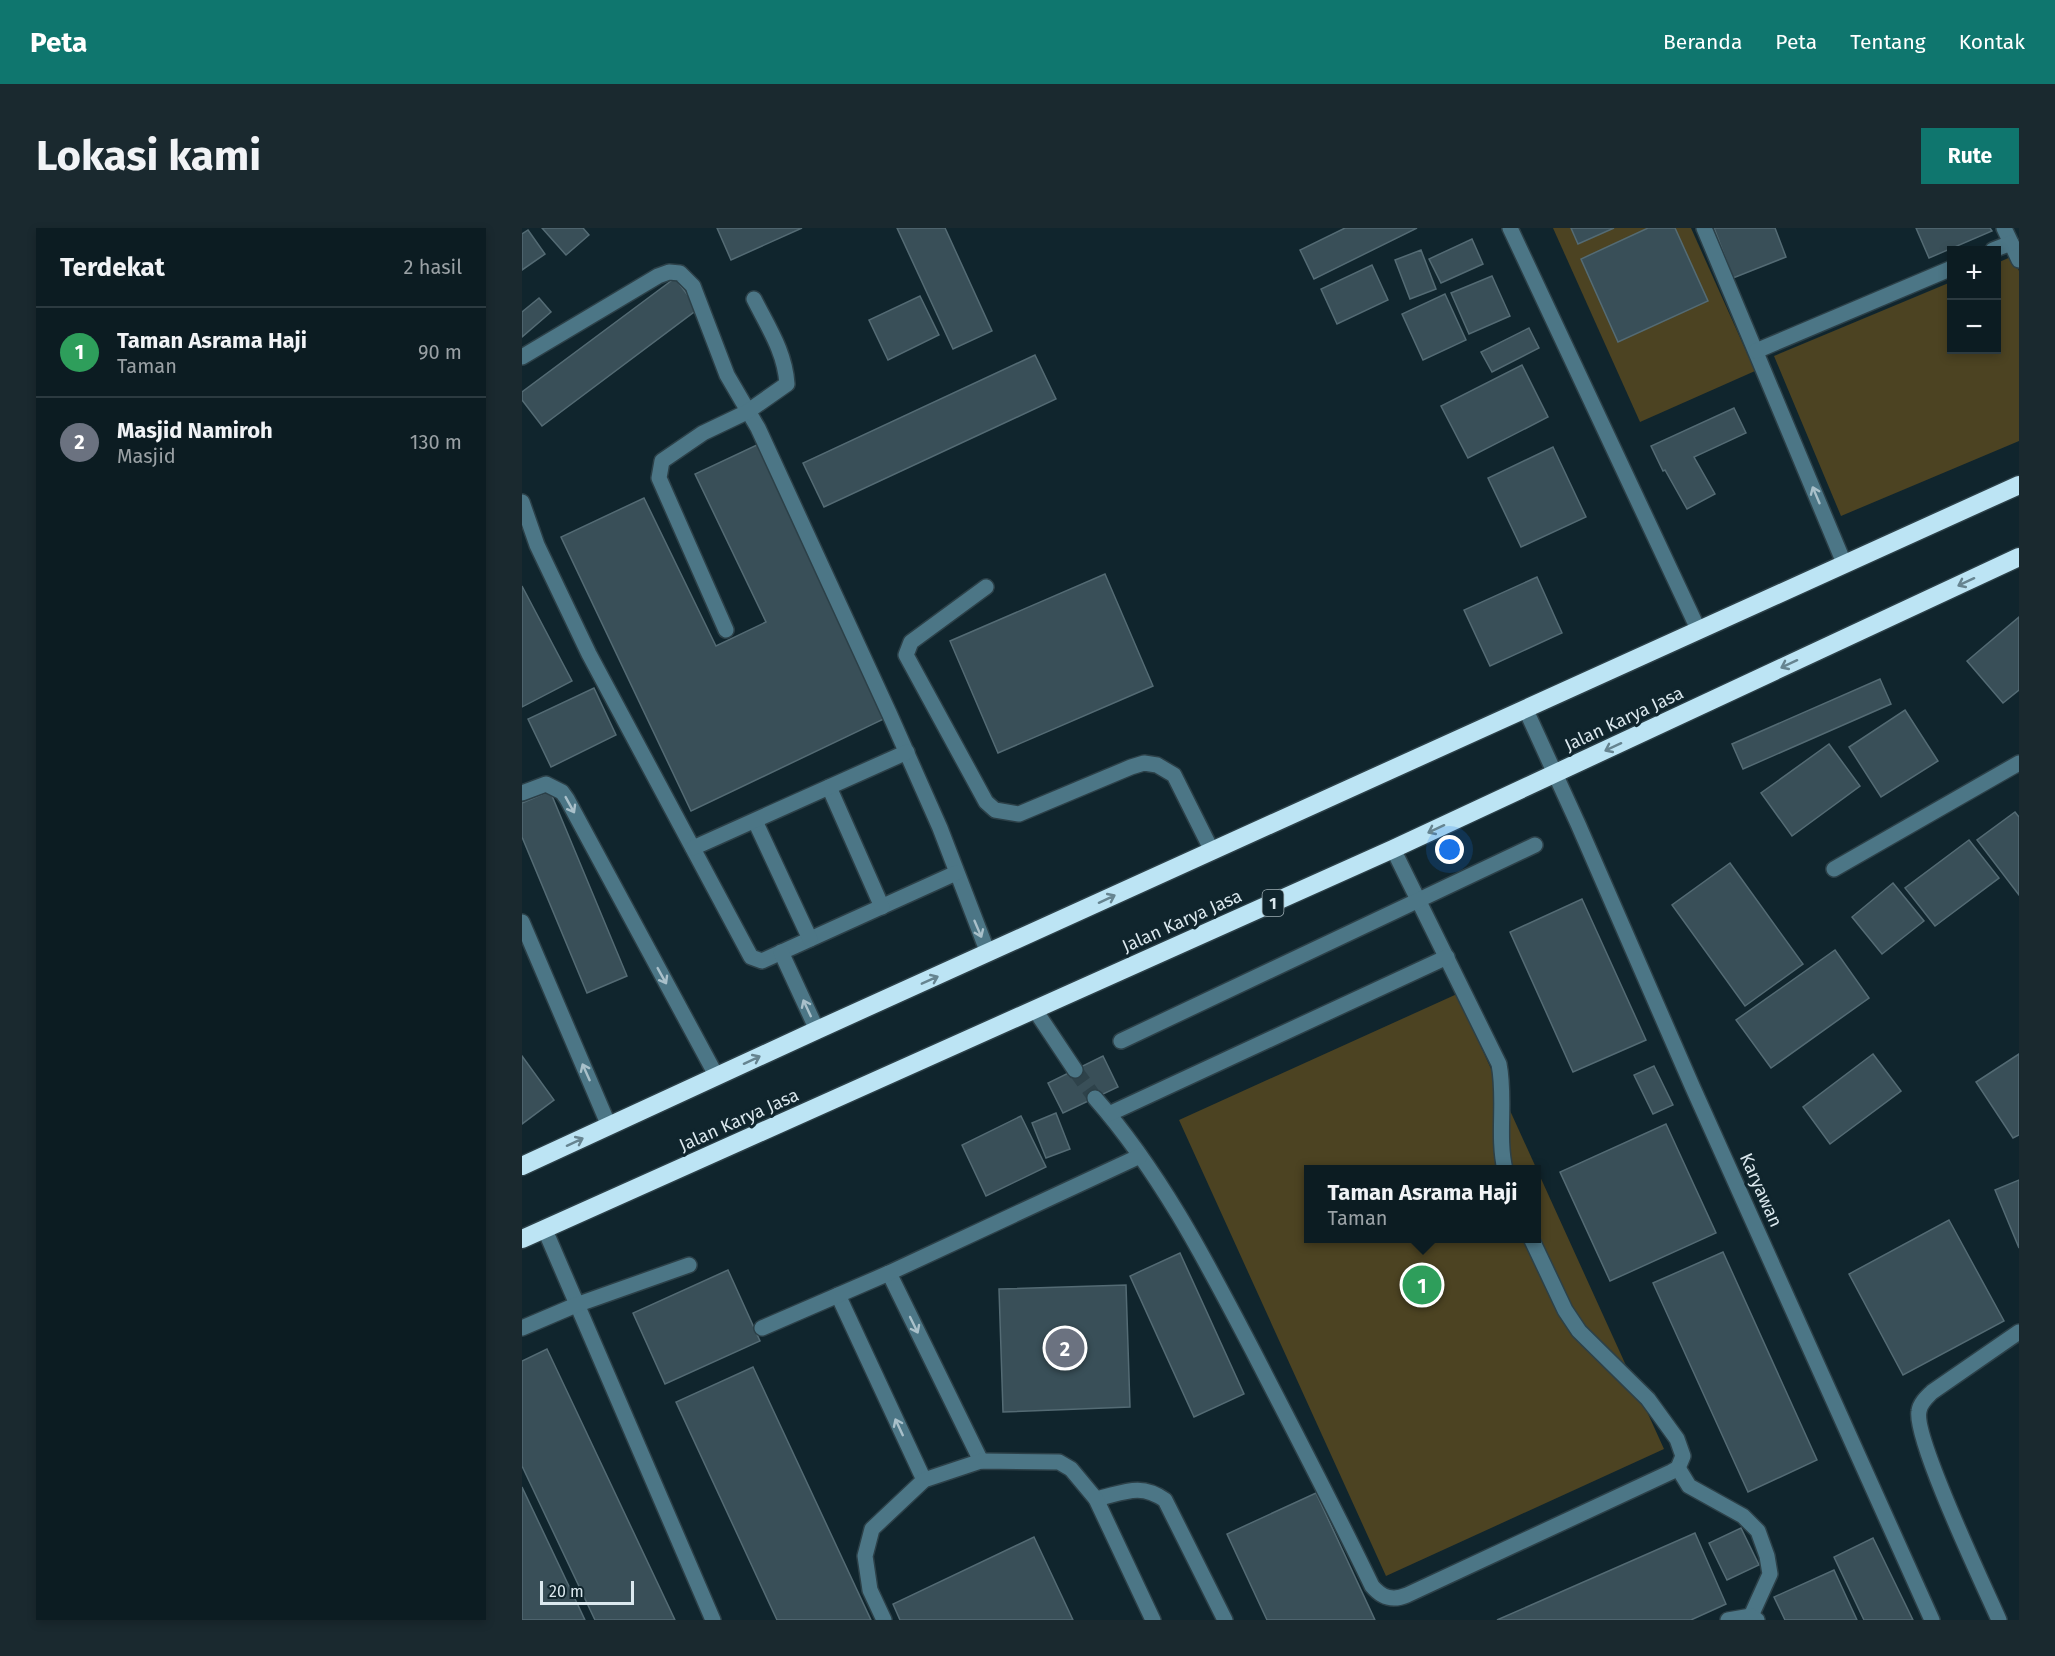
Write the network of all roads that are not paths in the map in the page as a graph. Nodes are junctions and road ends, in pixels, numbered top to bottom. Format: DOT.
graph roads {
  1 [pos="1510,228"];
  2 [pos="1704,228"];
  3 [pos="2004,228"];
  4 [pos="2011,243"];
  5 [pos="2001,247"];
  6 [pos="2019,260"];
  7 [pos="1947,270"];
  8 [pos="754,299"];
  9 [pos="1756,351"];
  10 [pos="522,357"];
  11 [pos="747,412"];
  12 [pos="2019,485"];
  13 [pos="522,502"];
  14 [pos="2019,557"];
  15 [pos="1844,563"];
  16 [pos="987,587"];
  17 [pos="726,630"];
  18 [pos="1699,631"];
  19 [pos="1525,708"];
  20 [pos="906,752"];
  21 [pos="2019,763"];
  22 [pos="1556,774"];
  23 [pos="828,787"];
  24 [pos="522,793"];
  25 [pos="754,821"];
  26 [pos="1535,845"];
  27 [pos="693,848"];
  28 [pos="1392,849"];
  29 [pos="1212,851"];
  30 [pos="1834,869"];
  31 [pos="956,873"];
  32 [pos="1418,900"];
  33 [pos="882,907"];
  34 [pos="522,922"];
  35 [pos="810,939"];
  36 [pos="781,952"];
  37 [pos="988,953"];
  38 [pos="1447,957"];
  39 [pos="1035,1010"];
  40 [pos="817,1030"];
  41 [pos="1121,1041"];
  42 [pos="1075,1070"];
  43 [pos="717,1077"];
  44 [pos="1095,1098"];
  45 [pos="1109,1114"];
  46 [pos="609,1126"];
  47 [pos="1140,1156"];
  48 [pos="1504,1165"];
  49 [pos="522,1166"];
  50 [pos="545,1230"];
  51 [pos="522,1239"];
  52 [pos="1534,1243"];
  53 [pos="689,1265"];
  54 [pos="889,1273"];
  55 [pos="838,1296"];
  56 [pos="576,1305"];
  57 [pos="522,1328"];
  58 [pos="762,1328"];
  59 [pos="2019,1332"];
  60 [pos="981,1461"];
  61 [pos="1678,1468"];
  62 [pos="924,1480"];
  63 [pos="1096,1499"];
  64 [pos="1754,1618"];
  65 [pos="713,1620"];
  66 [pos="884,1620"];
  67 [pos="1153,1620"];
  68 [pos="1225,1620"];
  69 [pos="1728,1620"];
  70 [pos="1932,1620"];
  71 [pos="1999,1620"];
  1 -- 18 [label="street"];
  2 -- 9 [label="street"];
  3 -- 4 [label="street"];
  4 -- 5 [label="street"];
  4 -- 6 [label="street"];
  7 -- 9 [label="street"];
  8 -- 11 [label="street"];
  15 -- 9 [label="street, one-way"];
  10 -- 11 [label="street"];
  11 -- 17 [label="street"];
  11 -- 20 [label="street"];
  12 -- 15 [label="highway"];
  13 -- 27 [label="street"];
  14 -- 22 [label="highway, Jalan Karya Jasa / 1, one-way"];
  15 -- 18 [label="highway"];
  16 -- 29 [label="street"];
  18 -- 19 [label="highway"];
  19 -- 22 [label="street, Karyawan"];
  19 -- 29 [label="highway"];
  20 -- 23 [label="street"];
  20 -- 31 [label="street"];
  21 -- 30 [label="street"];
  22 -- 28 [label="highway, Jalan Karya Jasa / 1, one-way"];
  22 -- 70 [label="street, Karyawan"];
  23 -- 25 [label="street"];
  23 -- 33 [label="street"];
  24 -- 43 [label="street, one-way"];
  25 -- 27 [label="street"];
  25 -- 35 [label="street"];
  26 -- 32 [label="street"];
  27 -- 36 [label="street"];
  28 -- 32 [label="street"];
  28 -- 39 [label="highway, Jalan Karya Jasa / 1"];
  37 -- 29 [label="highway, one-way"];
  31 -- 33 [label="street"];
  31 -- 37 [label="street, one-way"];
  32 -- 38 [label="street"];
  32 -- 41 [label="street"];
  33 -- 35 [label="street"];
  46 -- 34 [label="street, one-way"];
  35 -- 36 [label="street"];
  40 -- 36 [label="street, one-way"];
  40 -- 37 [label="highway, one-way"];
  38 -- 45 [label="street"];
  38 -- 48 [label="street"];
  39 -- 42 [label="street"];
  39 -- 50 [label="highway, Jalan Karya Jasa / 1"];
  43 -- 40 [label="highway, one-way"];
  43 -- 46 [label="highway"];
  44 -- 45 [label="street"];
  45 -- 47 [label="street"];
  49 -- 46 [label="highway, one-way"];
  47 -- 54 [label="street"];
  47 -- 61 [label="street"];
  50 -- 51 [label="highway, Jalan Karya Jasa / 1"];
  50 -- 56 [label="street"];
  52 -- 61 [label="street"];
  53 -- 56 [label="street"];
  54 -- 55 [label="street"];
  54 -- 60 [label="street, one-way"];
  55 -- 58 [label="street"];
  62 -- 55 [label="street, one-way"];
  56 -- 57 [label="street"];
  56 -- 65 [label="street"];
  59 -- 71 [label="street"];
  60 -- 62 [label="street"];
  60 -- 63 [label="street"];
  61 -- 64 [label="street"];
  62 -- 66 [label="street"];
  63 -- 67 [label="street"];
  63 -- 68 [label="street"];
  64 -- 69 [label="street"];
}
